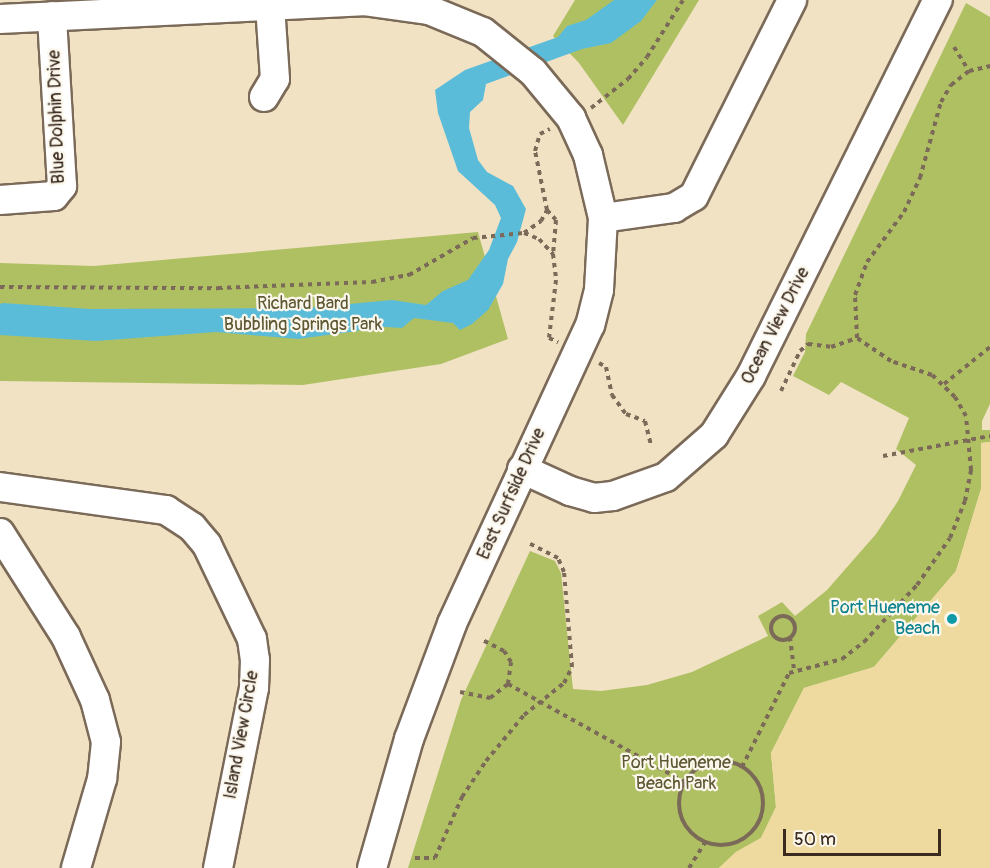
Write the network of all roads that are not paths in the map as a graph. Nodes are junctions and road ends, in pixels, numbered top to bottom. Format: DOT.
graph roads {
  1 [pos="792,0"];
  2 [pos="363,1"];
  3 [pos="934,9"];
  4 [pos="67,10"];
  5 [pos="0,19"];
  6 [pos="0,200"];
  7 [pos="603,218"];
  8 [pos="522,469"];
  9 [pos="0,487"];
  10 [pos="0,532"];
  11 [pos="76,868"];
  12 [pos="218,868"];
  13 [pos="372,868"];
  1 -- 7 [label="street"];
  2 -- 4 [label="street, East Surfside Drive"];
  2 -- 7 [label="street, East Surfside Drive"];
  3 -- 8 [label="street, Ocean View Drive"];
  4 -- 5 [label="street, East Surfside Drive"];
  4 -- 6 [label="street, Blue Dolphin Drive"];
  7 -- 8 [label="street, East Surfside Drive"];
  8 -- 13 [label="street, East Surfside Drive"];
  9 -- 12 [label="street, Island View Circle"];
  10 -- 11 [label="street"];
}
